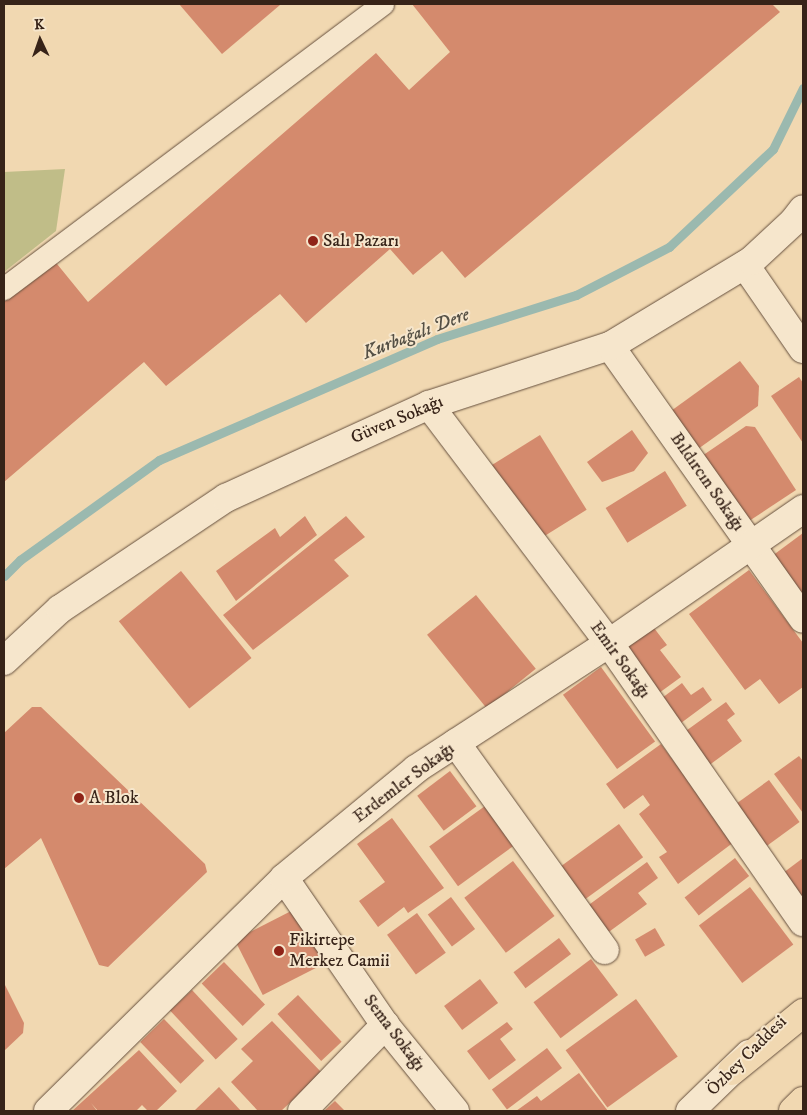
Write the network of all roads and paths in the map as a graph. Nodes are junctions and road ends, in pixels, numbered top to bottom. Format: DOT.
graph roads {
  1 [pos="383,4"];
  2 [pos="803,209"];
  3 [pos="745,265"];
  4 [pos="4,289"];
  5 [pos="610,346"];
  6 [pos="803,349"];
  7 [pos="429,405"];
  8 [pos="803,508"];
  9 [pos="750,544"];
  10 [pos="803,619"];
  11 [pos="609,643"];
  12 [pos="4,661"];
  13 [pos="456,743"];
  14 [pos="284,878"];
  15 [pos="803,922"];
  16 [pos="605,950"];
  17 [pos="803,1000"];
  18 [pos="803,1013"];
  19 [pos="386,1025"];
  20 [pos="732,1071"];
  21 [pos="803,1101"];
  22 [pos="48,1111"];
  23 [pos="302,1111"];
  24 [pos="455,1111"];
  25 [pos="690,1111"];
  26 [pos="793,1111"];
  1 -- 4 [label="street"];
  2 -- 3 [label="street, Güven Sokağı"];
  3 -- 5 [label="street, Güven Sokağı"];
  3 -- 6 [label="street"];
  5 -- 7 [label="street, Güven Sokağı"];
  5 -- 9 [label="street, Bıldırcın Sokağı"];
  7 -- 11 [label="street, Emir Sokağı"];
  7 -- 12 [label="street, Güven Sokağı"];
  8 -- 9 [label="street, Erdemler Sokağı"];
  9 -- 10 [label="street, Bıldırcın Sokağı"];
  9 -- 11 [label="street, Erdemler Sokağı"];
  11 -- 13 [label="street, Erdemler Sokağı"];
  11 -- 15 [label="street, Emir Sokağı"];
  13 -- 14 [label="street, Erdemler Sokağı"];
  13 -- 16 [label="street"];
  14 -- 19 [label="street, Sema Sokağı"];
  14 -- 22 [label="street, Erdemler Sokağı"];
  17 -- 20 [label="street, Özbey Caddesi"];
  18 -- 20 [label="highway"];
  19 -- 23 [label="street"];
  19 -- 24 [label="street, Sema Sokağı"];
  20 -- 25 [label="street, Özbey Caddesi"];
  21 -- 26 [label="highway"];
}
